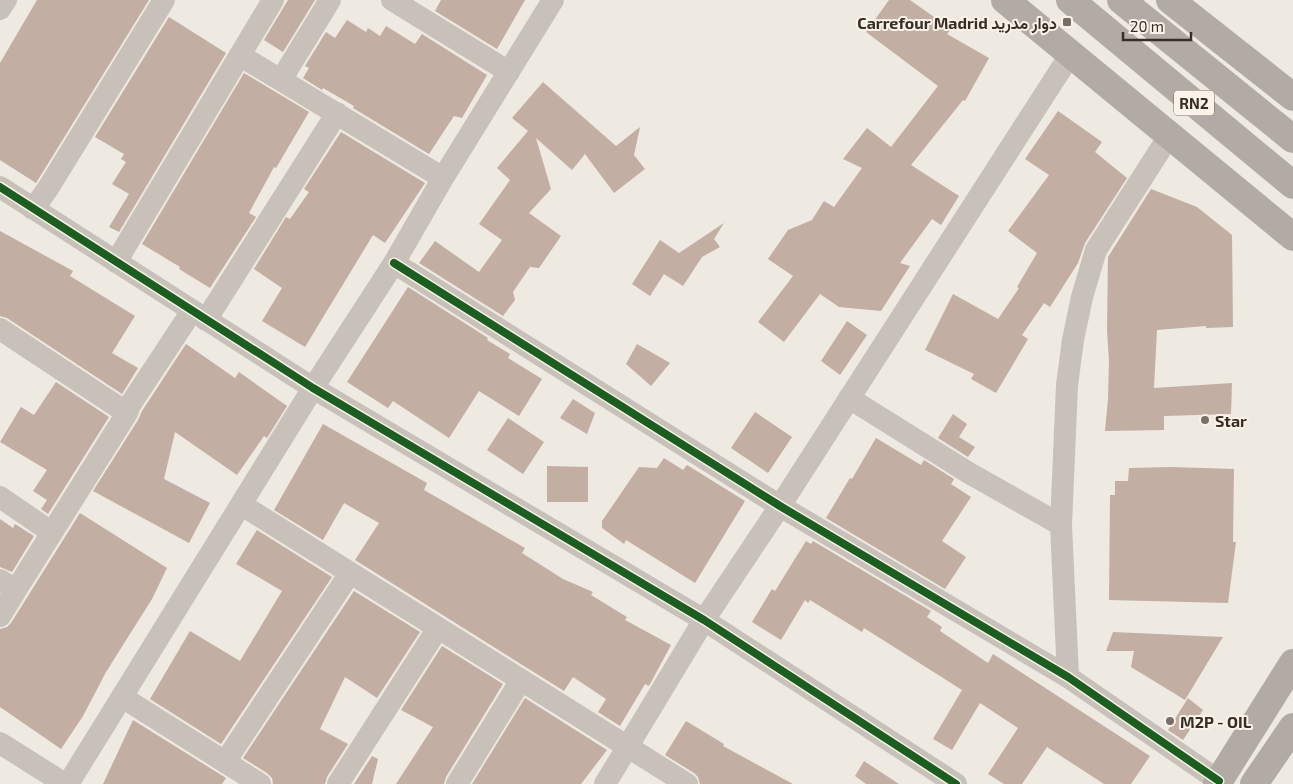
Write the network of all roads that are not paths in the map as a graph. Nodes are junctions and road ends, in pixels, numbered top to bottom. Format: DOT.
graph roads {
  1 [pos="6,0"];
  2 [pos="164,0"];
  3 [pos="274,0"];
  4 [pos="330,0"];
  5 [pos="392,0"];
  6 [pos="554,0"];
  7 [pos="1005,0"];
  8 [pos="1070,0"];
  9 [pos="1121,0"];
  10 [pos="1170,0"];
  11 [pos="0,9"];
  12 [pos="1070,55"];
  13 [pos="241,56"];
  14 [pos="509,72"];
  15 [pos="281,80"];
  16 [pos="1293,97"];
  17 [pos="337,113"];
  18 [pos="1169,136"];
  19 [pos="1293,139"];
  20 [pos="443,178"];
  21 [pos="1293,185"];
  22 [pos="3,195"];
  23 [pos="33,209"];
  24 [pos="1293,237"];
  25 [pos="116,262"];
  26 [pos="394,263"];
  27 [pos="199,315"];
  28 [pos="0,329"];
  29 [pos="314,388"];
  30 [pos="849,398"];
  31 [pos="127,413"];
  32 [pos="0,497"];
  33 [pos="242,505"];
  34 [pos="780,506"];
  35 [pos="1061,525"];
  36 [pos="51,532"];
  37 [pos="350,573"];
  38 [pos="8,585"];
  39 [pos="0,616"];
  40 [pos="704,620"];
  41 [pos="438,628"];
  42 [pos="1287,673"];
  43 [pos="1068,677"];
  44 [pos="521,680"];
  45 [pos="122,697"];
  46 [pos="1293,727"];
  47 [pos="0,743"];
  48 [pos="628,746"];
  49 [pos="225,762"];
  50 [pos="1218,782"];
  51 [pos="66,784"];
  52 [pos="260,784"];
  53 [pos="338,784"];
  54 [pos="457,784"];
  55 [pos="605,784"];
  56 [pos="687,784"];
  57 [pos="956,784"];
  58 [pos="1254,784"];
  1 -- 11 [label="street"];
  2 -- 23 [label="street"];
  3 -- 13 [label="street"];
  4 -- 15 [label="street"];
  5 -- 14 [label="street"];
  6 -- 14 [label="street"];
  7 -- 12 [label="highway"];
  8 -- 21 [label="highway, RN2"];
  9 -- 19 [label="highway, RN2"];
  10 -- 16 [label="highway"];
  12 -- 18 [label="highway"];
  12 -- 30 [label="street"];
  13 -- 15 [label="street"];
  13 -- 25 [label="street"];
  14 -- 20 [label="street"];
  15 -- 17 [label="street"];
  17 -- 20 [label="street"];
  17 -- 27 [label="street"];
  18 -- 24 [label="highway"];
  18 -- 35 [label="street"];
  20 -- 26 [label="street"];
  22 -- 23 [label="street"];
  23 -- 25 [label="street"];
  25 -- 27 [label="street"];
  26 -- 29 [label="street"];
  26 -- 34 [label="street"];
  27 -- 29 [label="street"];
  27 -- 31 [label="street"];
  28 -- 31 [label="street"];
  29 -- 33 [label="street"];
  29 -- 40 [label="street"];
  30 -- 34 [label="street"];
  30 -- 35 [label="street"];
  31 -- 36 [label="street"];
  32 -- 36 [label="street"];
  33 -- 37 [label="street"];
  33 -- 45 [label="street"];
  34 -- 40 [label="street"];
  34 -- 43 [label="street"];
  35 -- 43 [label="street"];
  36 -- 38 [label="street"];
  37 -- 41 [label="street"];
  37 -- 49 [label="street"];
  38 -- 39 [label="street"];
  40 -- 48 [label="street"];
  40 -- 57 [label="street"];
  41 -- 44 [label="street"];
  41 -- 53 [label="street"];
  42 -- 50 [label="highway"];
  43 -- 50 [label="street"];
  44 -- 48 [label="street"];
  44 -- 54 [label="street"];
  45 -- 49 [label="street"];
  45 -- 51 [label="street"];
  46 -- 58 [label="highway"];
  47 -- 51 [label="street"];
  48 -- 55 [label="street"];
  48 -- 56 [label="street"];
  49 -- 52 [label="street"];
}
